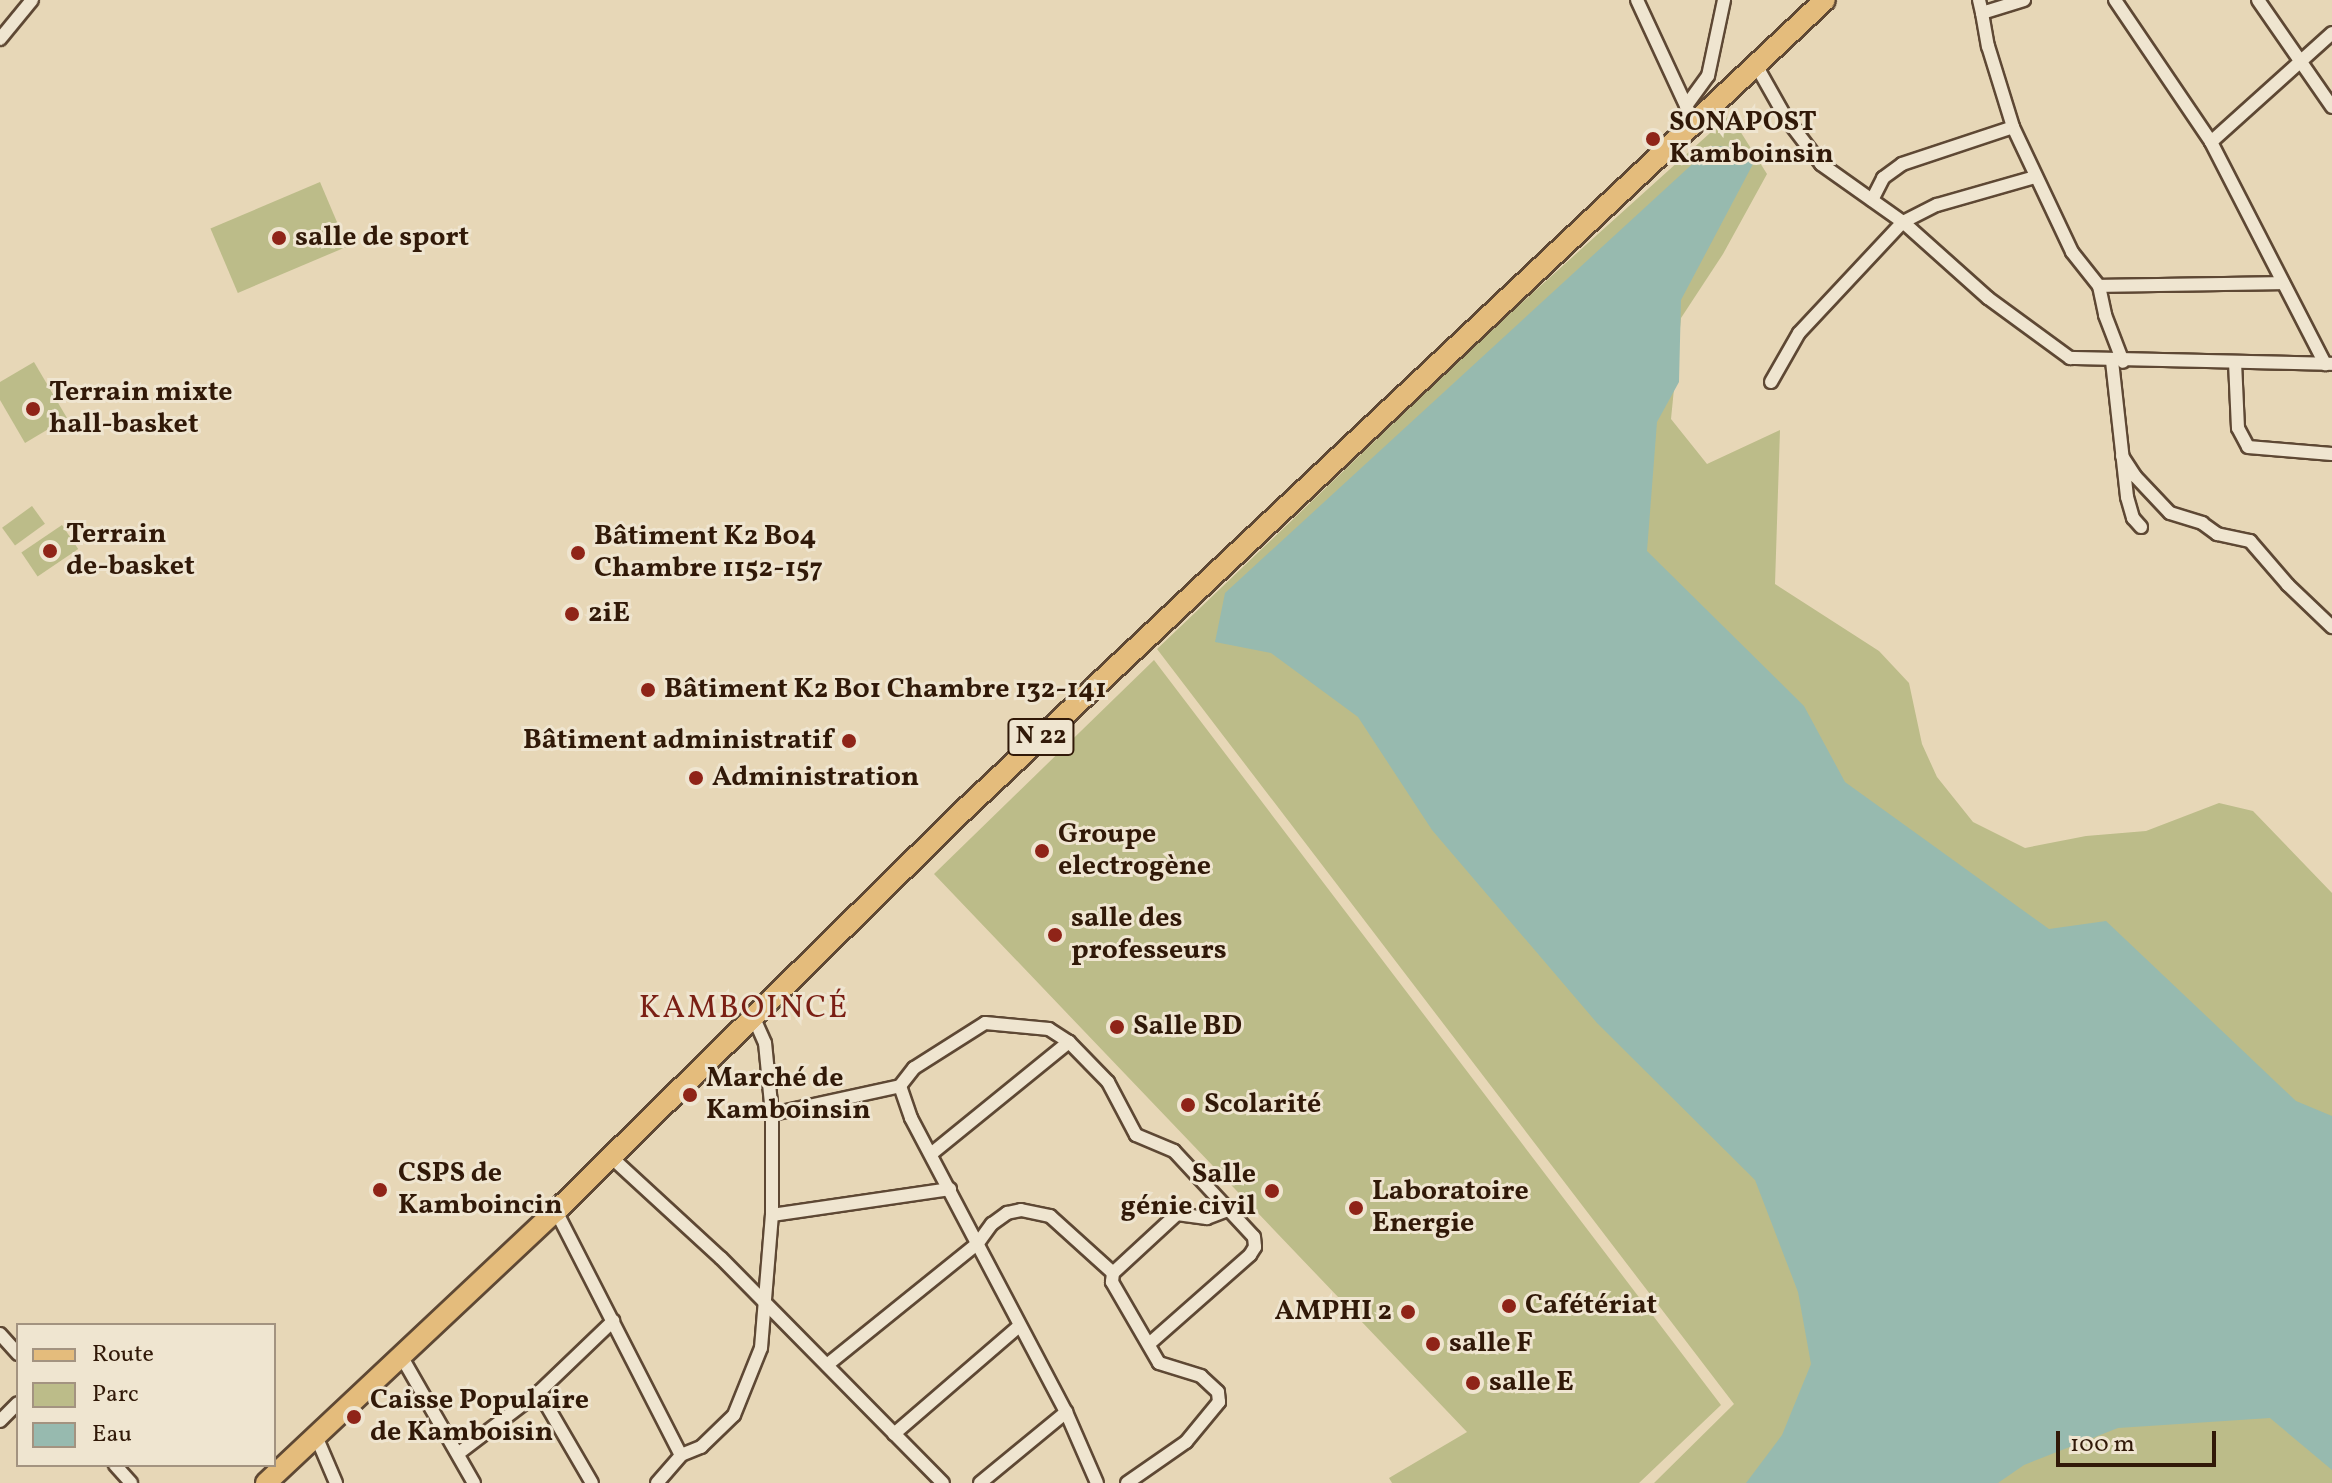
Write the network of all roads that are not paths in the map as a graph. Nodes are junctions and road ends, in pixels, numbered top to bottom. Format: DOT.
graph roads {
  1 [pos="32,0"];
  2 [pos="1637,0"];
  3 [pos="1724,0"];
  4 [pos="1825,0"];
  5 [pos="2024,0"];
  6 [pos="2115,0"];
  7 [pos="2258,0"];
  8 [pos="1981,7"];
  9 [pos="2332,33"];
  10 [pos="0,39"];
  11 [pos="2301,60"];
  12 [pos="1756,65"];
  13 [pos="2332,107"];
  14 [pos="1690,114"];
  15 [pos="2013,127"];
  16 [pos="2211,142"];
  17 [pos="2035,177"];
  18 [pos="1872,200"];
  19 [pos="1903,222"];
  20 [pos="2283,283"];
  21 [pos="2099,286"];
  22 [pos="2118,361"];
  23 [pos="2235,362"];
  24 [pos="2328,364"];
  25 [pos="1771,382"];
  26 [pos="2332,454"];
  27 [pos="2122,456"];
  28 [pos="2141,527"];
  29 [pos="2332,627"];
  30 [pos="753,1016"];
  31 [pos="1069,1042"];
  32 [pos="900,1086"];
  33 [pos="772,1114"];
  34 [pos="931,1154"];
  35 [pos="611,1157"];
  36 [pos="950,1189"];
  37 [pos="1231,1209"];
  38 [pos="556,1211"];
  39 [pos="772,1215"];
  40 [pos="978,1243"];
  41 [pos="1113,1273"];
  42 [pos="765,1303"];
  43 [pos="613,1321"];
  44 [pos="1019,1326"];
  45 [pos="0,1334"];
  46 [pos="1149,1344"];
  47 [pos="16,1352"];
  48 [pos="400,1354"];
  49 [pos="827,1365"];
  50 [pos="539,1392"];
  51 [pos="16,1405"];
  52 [pos="1066,1412"];
  53 [pos="0,1421"];
  54 [pos="894,1434"];
  55 [pos="316,1436"];
  56 [pos="459,1453"];
  57 [pos="681,1455"];
  58 [pos="117,1467"];
  59 [pos="131,1483"];
  60 [pos="266,1483"];
  61 [pos="336,1483"];
  62 [pos="474,1483"];
  63 [pos="592,1483"];
  64 [pos="657,1483"];
  65 [pos="943,1483"];
  66 [pos="980,1483"];
  67 [pos="1097,1483"];
  68 [pos="1127,1483"];
  1 -- 10 [label="street"];
  2 -- 14 [label="street"];
  3 -- 14 [label="street"];
  4 -- 12 [label="main road, N 22"];
  5 -- 8 [label="street"];
  6 -- 16 [label="street"];
  7 -- 11 [label="street"];
  8 -- 15 [label="street"];
  9 -- 11 [label="street"];
  11 -- 13 [label="street"];
  11 -- 16 [label="street"];
  12 -- 14 [label="main road, N 22"];
  12 -- 18 [label="street"];
  14 -- 30 [label="main road, N 22"];
  15 -- 17 [label="street"];
  15 -- 18 [label="street"];
  16 -- 20 [label="street"];
  17 -- 19 [label="street"];
  17 -- 21 [label="street"];
  18 -- 19 [label="street"];
  19 -- 22 [label="street"];
  19 -- 25 [label="street"];
  20 -- 21 [label="street"];
  20 -- 24 [label="street"];
  21 -- 22 [label="street"];
  22 -- 23 [label="street"];
  22 -- 27 [label="street"];
  23 -- 24 [label="street"];
  23 -- 26 [label="street"];
  27 -- 28 [label="street"];
  27 -- 29 [label="street"];
  30 -- 33 [label="street"];
  30 -- 35 [label="main road, N 22"];
  31 -- 32 [label="street"];
  31 -- 34 [label="street"];
  31 -- 37 [label="street"];
  32 -- 33 [label="street"];
  32 -- 34 [label="street"];
  33 -- 39 [label="street"];
  34 -- 36 [label="street"];
  35 -- 38 [label="main road, N 22"];
  35 -- 42 [label="street"];
  36 -- 39 [label="street"];
  36 -- 40 [label="street"];
  37 -- 41 [label="street"];
  37 -- 46 [label="street"];
  38 -- 43 [label="street"];
  38 -- 48 [label="main road, N 22"];
  39 -- 42 [label="street"];
  40 -- 41 [label="street"];
  40 -- 44 [label="street"];
  40 -- 49 [label="street"];
  41 -- 46 [label="street"];
  42 -- 49 [label="street"];
  42 -- 57 [label="street"];
  43 -- 50 [label="street"];
  43 -- 57 [label="street"];
  44 -- 52 [label="street"];
  44 -- 54 [label="street"];
  45 -- 47 [label="street"];
  46 -- 68 [label="street"];
  48 -- 55 [label="main road, N 22"];
  48 -- 56 [label="street"];
  49 -- 54 [label="street"];
  50 -- 56 [label="street"];
  50 -- 63 [label="street"];
  51 -- 53 [label="street"];
  52 -- 66 [label="street"];
  52 -- 67 [label="street"];
  54 -- 65 [label="street"];
  55 -- 60 [label="main road, N 22"];
  55 -- 61 [label="street"];
  56 -- 62 [label="street"];
  57 -- 64 [label="street"];
  58 -- 59 [label="street"];
}
